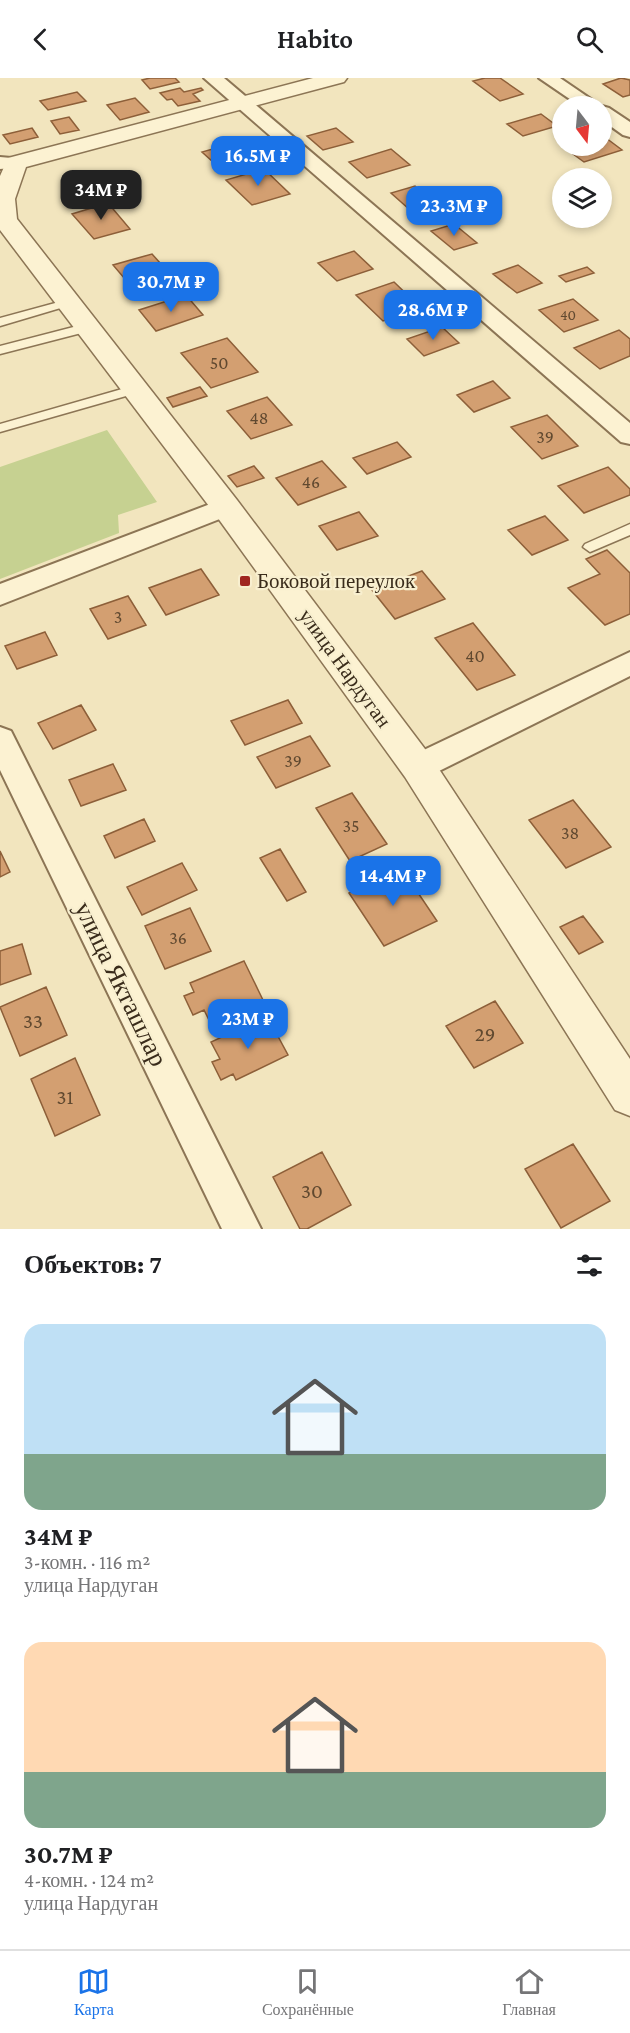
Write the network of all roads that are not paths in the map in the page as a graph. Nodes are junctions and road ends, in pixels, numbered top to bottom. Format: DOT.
graph roads {
  1 [pos="213,78"];
  2 [pos="337,78"];
  3 [pos="549,78"];
  4 [pos="577,96"];
  5 [pos="240,103"];
  6 [pos="612,119"];
  7 [pos="630,131"];
  8 [pos="8,163"];
  9 [pos="70,302"];
  10 [pos="2,318"];
  11 [pos="89,327"];
  12 [pos="0,350"];
  13 [pos="136,389"];
  14 [pos="0,428"];
  15 [pos="630,436"];
  16 [pos="226,507"];
  17 [pos="630,529"];
  18 [pos="590,547"];
  19 [pos="0,595"];
  20 [pos="630,663"];
  21 [pos="0,739"];
  22 [pos="418,767"];
  23 [pos="630,1096"];
  24 [pos="242,1229"];
  1 -- 5 [label="street"];
  2 -- 5 [label="street"];
  3 -- 4 [label="street"];
  5 -- 8 [label="street"];
  5 -- 15 [label="street"];
  6 -- 7 [label="street"];
  8 -- 9 [label="street, улица Нардуган"];
  9 -- 10 [label="lane"];
  9 -- 11 [label="street, улица Нардуган"];
  11 -- 12 [label="lane"];
  11 -- 13 [label="street, улица Нардуган"];
  13 -- 14 [label="lane"];
  13 -- 16 [label="street, улица Нардуган"];
  16 -- 19 [label="street"];
  16 -- 22 [label="street, улица Нардуган"];
  17 -- 18 [label="lane"];
  20 -- 22 [label="street"];
  21 -- 24 [label="street, улица Якташлар"];
  22 -- 23 [label="street, улица Нардуган"];
}
